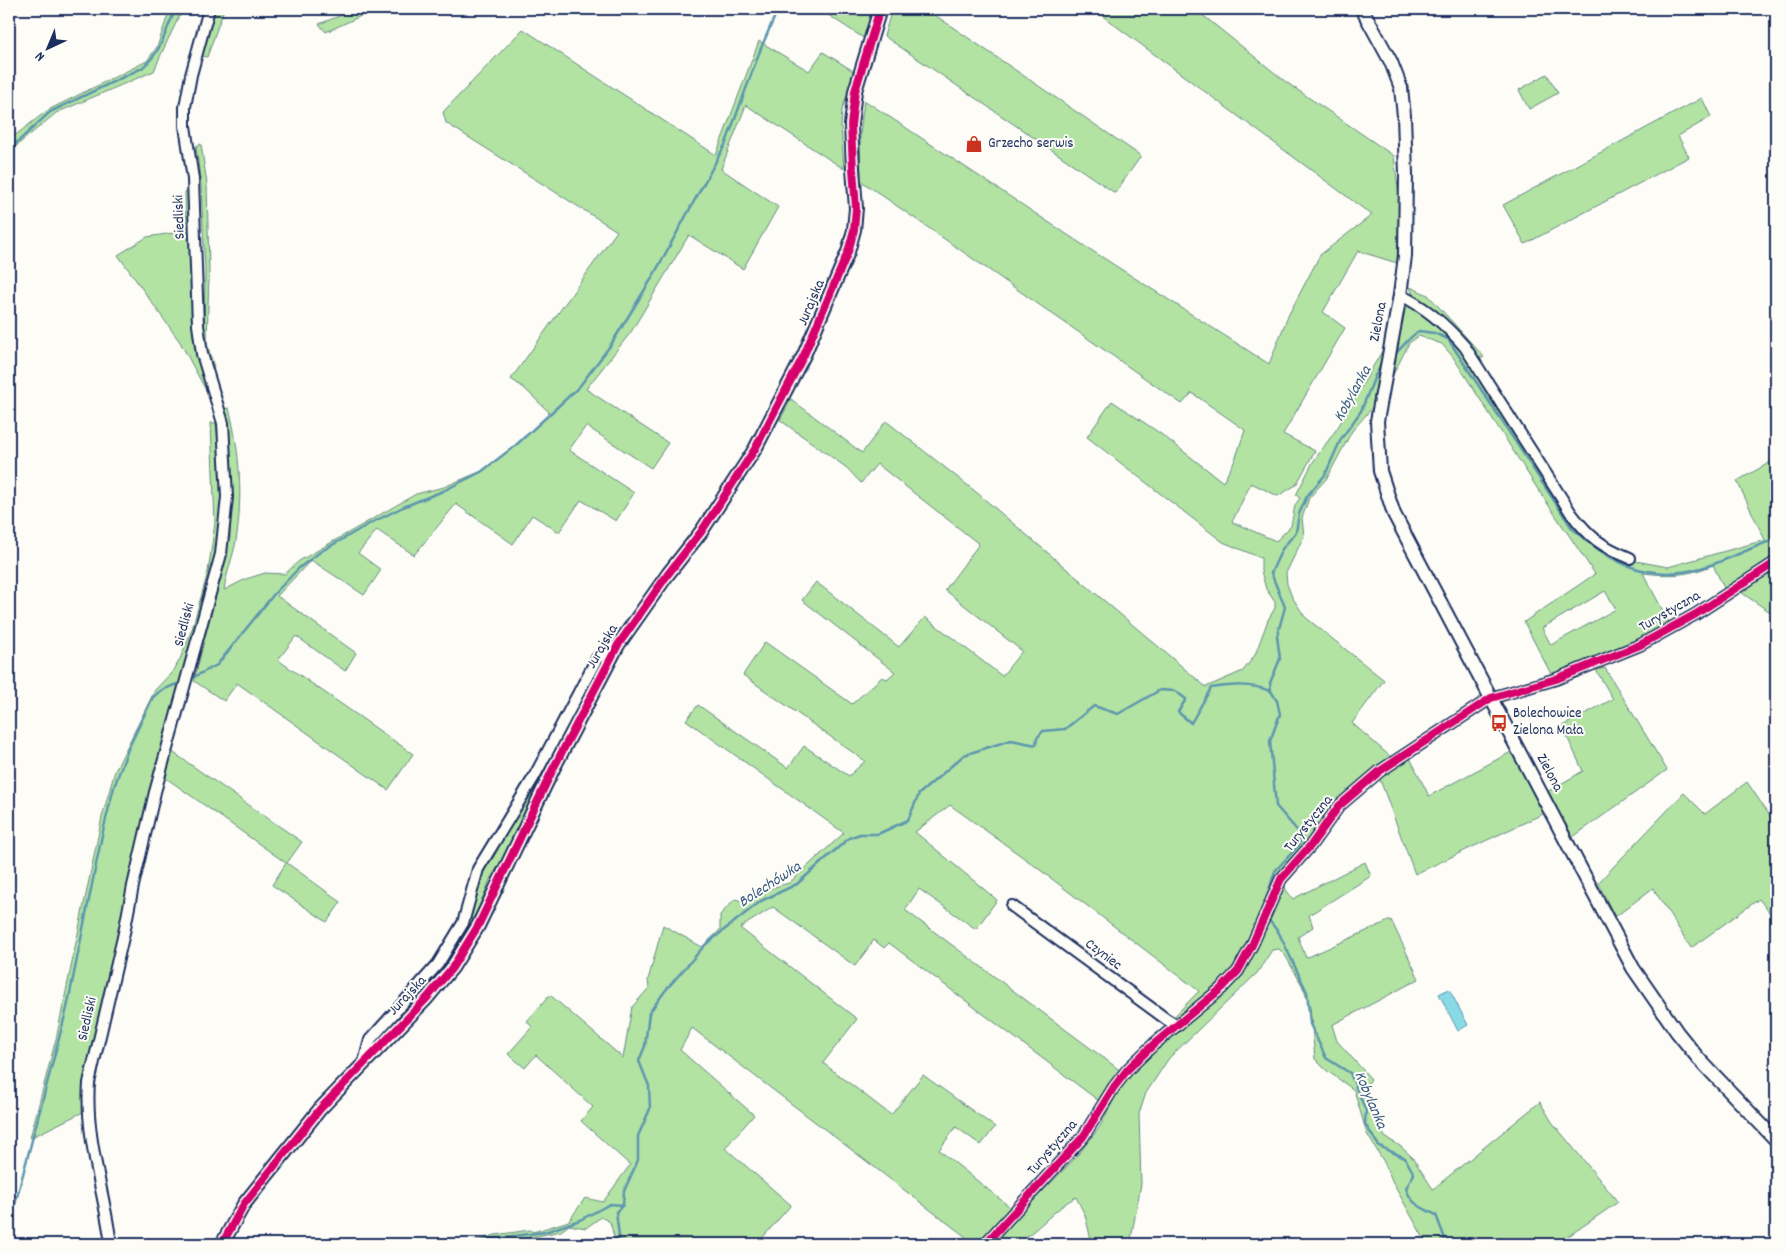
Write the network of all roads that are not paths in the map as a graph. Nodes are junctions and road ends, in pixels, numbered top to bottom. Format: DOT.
graph roads {
  1 [pos="209,9"];
  2 [pos="880,9"];
  3 [pos="1362,9"];
  4 [pos="1400,295"];
  5 [pos="1630,558"];
  6 [pos="1776,562"];
  7 [pos="618,645"];
  8 [pos="1491,698"];
  9 [pos="1012,906"];
  10 [pos="1177,1026"];
  11 [pos="364,1062"];
  12 [pos="1775,1135"];
  13 [pos="111,1244"];
  14 [pos="222,1244"];
  15 [pos="985,1244"];
  1 -- 13 [label="street, Siedliski"];
  2 -- 7 [label="street, Jurajska"];
  3 -- 4 [label="street, Zielona"];
  4 -- 5 [label="street, Zielona"];
  4 -- 8 [label="street, Zielona"];
  6 -- 8 [label="street, Turystyczna"];
  7 -- 11 [label="street, Jurajska"];
  7 -- 11 [label="street, Jurajska"];
  8 -- 10 [label="street, Turystyczna"];
  8 -- 12 [label="street, Zielona"];
  9 -- 10 [label="street, Czyniec"];
  10 -- 15 [label="street, Turystyczna"];
  11 -- 14 [label="street, Jurajska"];
}
